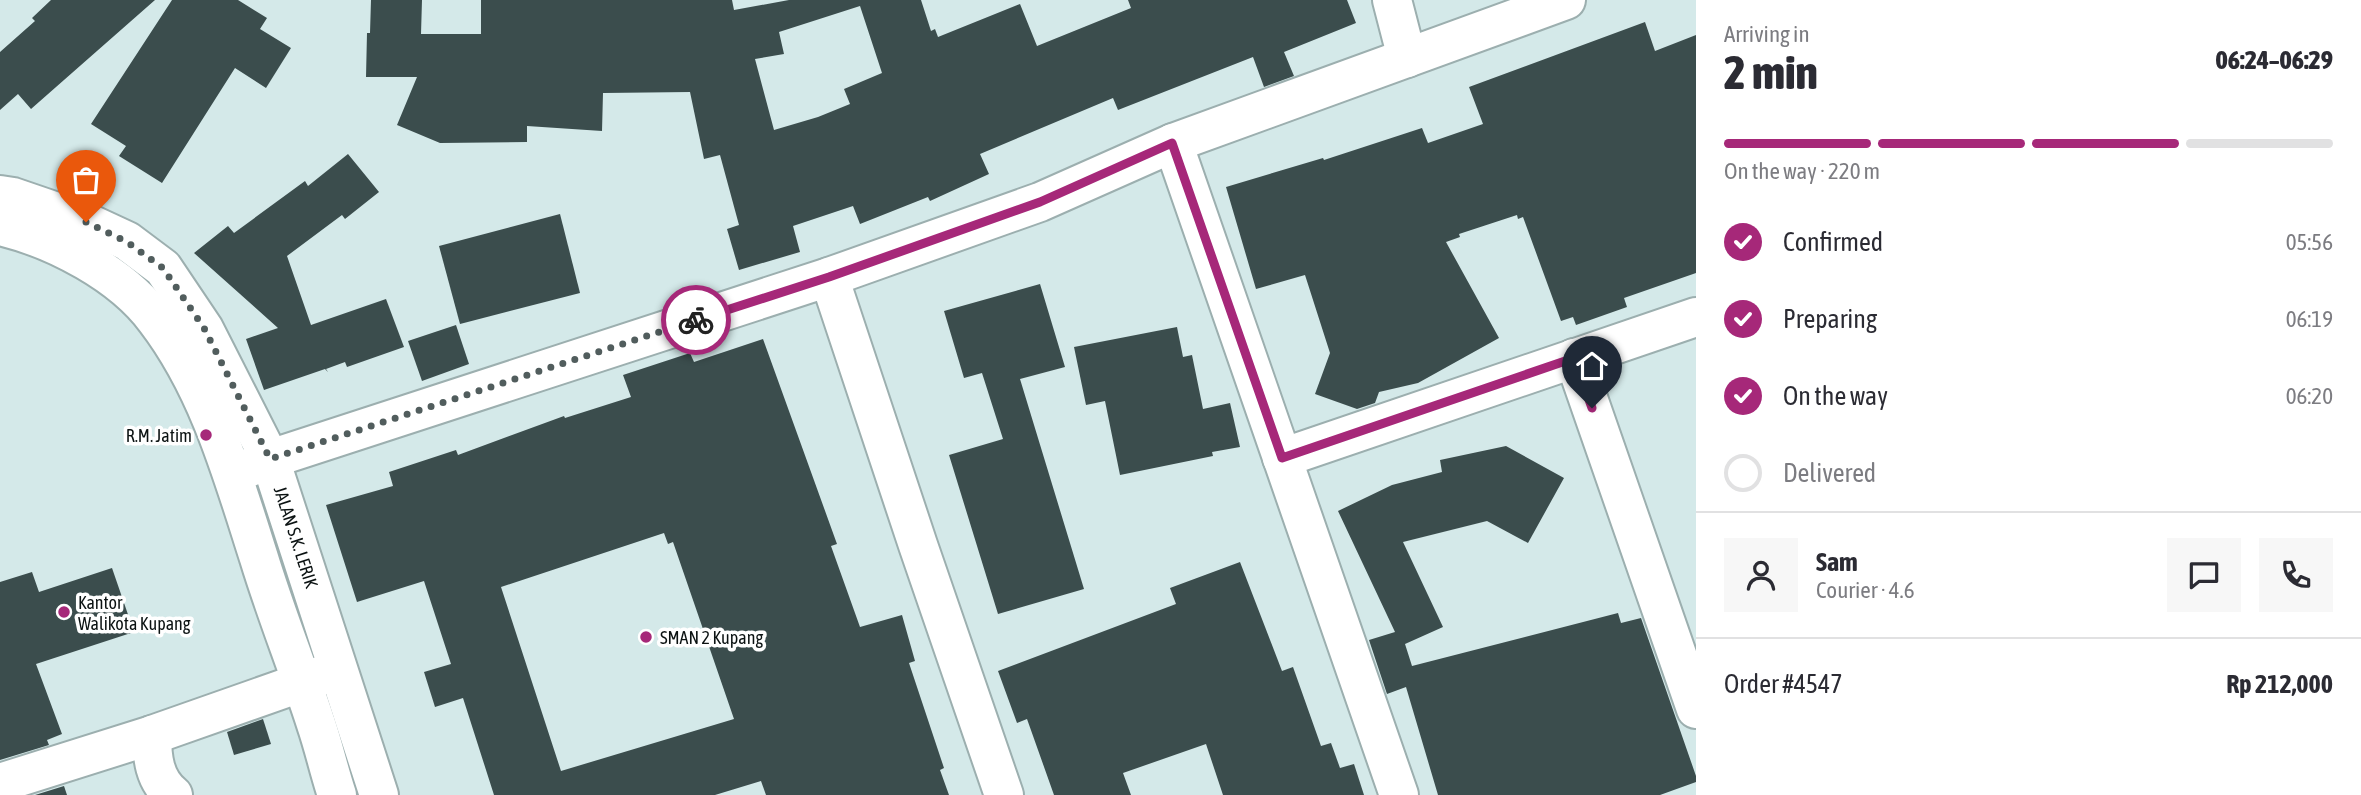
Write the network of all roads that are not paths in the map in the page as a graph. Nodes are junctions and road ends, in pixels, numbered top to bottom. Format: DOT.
graph roads {
  1 [pos="1392,0"];
  2 [pos="1566,0"];
  3 [pos="1407,58"];
  4 [pos="1172,143"];
  5 [pos="0,195"];
  6 [pos="0,226"];
  7 [pos="829,277"];
  8 [pos="1696,317"];
  9 [pos="1574,358"];
  10 [pos="1282,458"];
  11 [pos="270,459"];
  12 [pos="233,474"];
  13 [pos="340,669"];
  14 [pos="300,682"];
  15 [pos="1696,709"];
  16 [pos="152,735"];
  17 [pos="0,783"];
  18 [pos="173,795"];
  19 [pos="337,795"];
  20 [pos="379,795"];
  21 [pos="1004,795"];
  22 [pos="1398,795"];
  1 -- 3 [label="street"];
  2 -- 3 [label="street"];
  3 -- 4 [label="street"];
  4 -- 7 [label="street"];
  4 -- 10 [label="street"];
  5 -- 11 [label="street, JALAN S.K. LERIK"];
  6 -- 12 [label="street"];
  7 -- 11 [label="street"];
  7 -- 21 [label="street"];
  8 -- 9 [label="street"];
  9 -- 10 [label="street"];
  9 -- 15 [label="street"];
  10 -- 22 [label="street"];
  11 -- 12 [label="street"];
  11 -- 13 [label="street, JALAN S.K. LERIK"];
  12 -- 14 [label="street"];
  13 -- 14 [label="street"];
  13 -- 20 [label="street, JALAN S.K. LERIK"];
  14 -- 16 [label="street"];
  14 -- 19 [label="street"];
  16 -- 17 [label="street"];
  16 -- 18 [label="street"];
}
